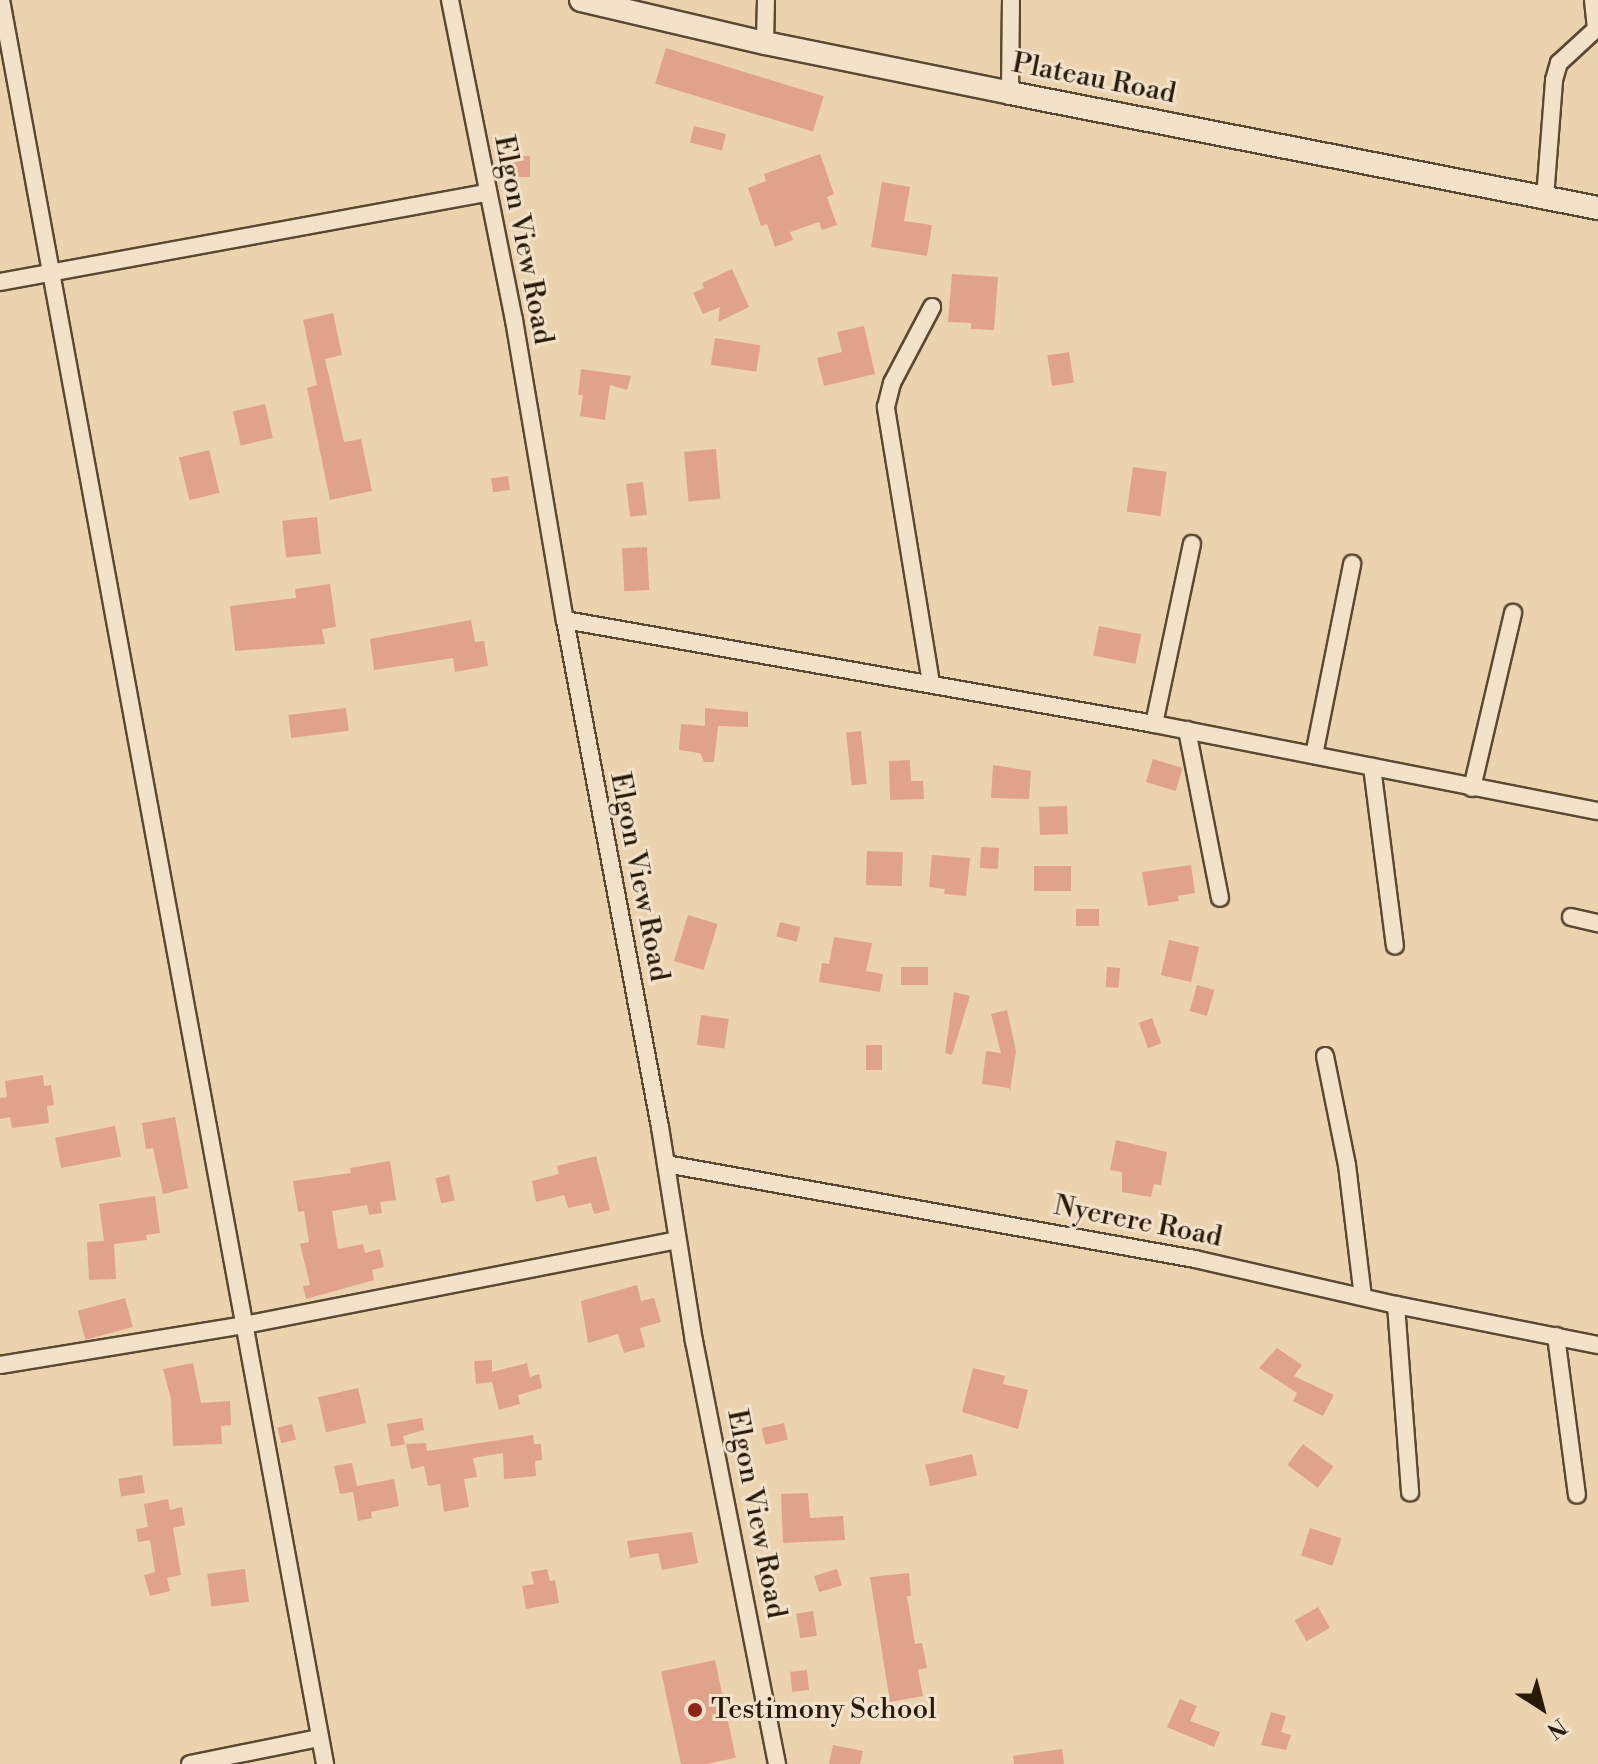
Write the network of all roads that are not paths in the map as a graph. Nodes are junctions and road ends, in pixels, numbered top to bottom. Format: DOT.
graph roads {
  1 [pos="1,0"];
  2 [pos="450,0"];
  3 [pos="581,0"];
  4 [pos="766,0"];
  5 [pos="1011,0"];
  6 [pos="1593,0"];
  7 [pos="765,43"];
  8 [pos="1010,93"];
  9 [pos="488,192"];
  10 [pos="1545,198"];
  11 [pos="1598,208"];
  12 [pos="49,273"];
  13 [pos="0,282"];
  14 [pos="932,307"];
  15 [pos="1192,544"];
  16 [pos="1352,564"];
  17 [pos="1513,613"];
  18 [pos="565,620"];
  19 [pos="931,683"];
  20 [pos="1154,724"];
  21 [pos="1187,730"];
  22 [pos="1314,755"];
  23 [pos="1372,767"];
  24 [pos="1472,788"];
  25 [pos="1598,811"];
  26 [pos="1220,898"];
  27 [pos="1571,917"];
  28 [pos="1598,923"];
  29 [pos="1395,946"];
  30 [pos="1325,1056"];
  31 [pos="666,1164"];
  32 [pos="677,1240"];
  33 [pos="1363,1297"];
  34 [pos="1396,1305"];
  35 [pos="244,1325"];
  36 [pos="1556,1336"];
  37 [pos="1598,1345"];
  38 [pos="0,1365"];
  39 [pos="1410,1492"];
  40 [pos="1577,1495"];
  41 [pos="319,1738"];
  42 [pos="190,1764"];
  43 [pos="325,1764"];
  44 [pos="777,1764"];
  1 -- 12 [label="street"];
  2 -- 9 [label="street, Elgon View Road"];
  3 -- 7 [label="street, Plateau Road"];
  4 -- 7 [label="street"];
  5 -- 8 [label="street"];
  6 -- 10 [label="street"];
  7 -- 8 [label="street, Plateau Road"];
  8 -- 10 [label="street, Plateau Road"];
  9 -- 12 [label="street"];
  9 -- 18 [label="street, Elgon View Road"];
  10 -- 11 [label="street, Plateau Road"];
  12 -- 13 [label="street"];
  12 -- 35 [label="street"];
  14 -- 19 [label="street"];
  15 -- 20 [label="street"];
  16 -- 22 [label="street"];
  17 -- 24 [label="street"];
  18 -- 19 [label="street"];
  18 -- 31 [label="street, Elgon View Road"];
  19 -- 20 [label="street"];
  20 -- 21 [label="street"];
  21 -- 22 [label="street"];
  21 -- 26 [label="street"];
  22 -- 23 [label="street"];
  23 -- 24 [label="street"];
  23 -- 29 [label="street"];
  24 -- 25 [label="street"];
  27 -- 28 [label="street"];
  30 -- 33 [label="street"];
  31 -- 32 [label="street, Elgon View Road"];
  31 -- 33 [label="street, Nyerere Road"];
  32 -- 35 [label="street"];
  32 -- 44 [label="street, Elgon View Road"];
  33 -- 34 [label="street, Nyerere Road"];
  34 -- 36 [label="street, Nyerere Road"];
  34 -- 39 [label="street"];
  35 -- 38 [label="street"];
  35 -- 41 [label="street"];
  36 -- 37 [label="street, Nyerere Road"];
  36 -- 40 [label="street"];
  41 -- 42 [label="street"];
  41 -- 43 [label="street"];
}
